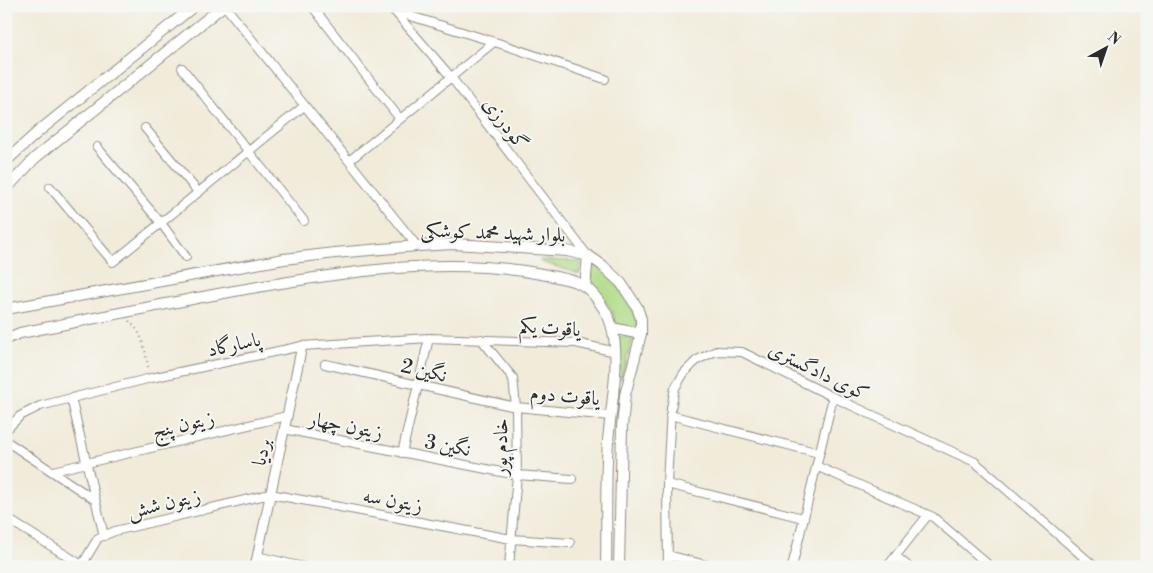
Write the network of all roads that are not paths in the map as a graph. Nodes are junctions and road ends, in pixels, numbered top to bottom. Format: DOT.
graph roads {
  1 [pos="194,6"];
  2 [pos="224,6"];
  3 [pos="312,6"];
  4 [pos="378,6"];
  5 [pos="413,6"];
  6 [pos="396,11"];
  7 [pos="494,42"];
  8 [pos="182,68"];
  9 [pos="451,77"];
  10 [pos="605,79"];
  11 [pos="304,106"];
  12 [pos="400,119"];
  13 [pos="145,128"];
  14 [pos="98,147"];
  15 [pos="248,152"];
  16 [pos="6,161"];
  17 [pos="349,161"];
  18 [pos="50,186"];
  19 [pos="6,189"];
  20 [pos="198,192"];
  21 [pos="304,221"];
  22 [pos="161,223"];
  23 [pos="417,246"];
  24 [pos="588,256"];
  25 [pos="186,257"];
  26 [pos="585,287"];
  27 [pos="6,309"];
  28 [pos="612,328"];
  29 [pos="642,334"];
  30 [pos="6,338"];
  31 [pos="429,338"];
  32 [pos="481,339"];
  33 [pos="302,346"];
  34 [pos="616,352"];
  35 [pos="326,364"];
  36 [pos="417,385"];
  37 [pos="832,397"];
  38 [pos="71,398"];
  39 [pos="516,407"];
  40 [pos="670,415"];
  41 [pos="287,416"];
  42 [pos="610,416"];
  43 [pos="6,430"];
  44 [pos="284,430"];
  45 [pos="6,441"];
  46 [pos="402,452"];
  47 [pos="819,453"];
  48 [pos="86,462"];
  49 [pos="816,466"];
  50 [pos="53,471"];
  51 [pos="517,475"];
  52 [pos="572,479"];
  53 [pos="667,484"];
  54 [pos="270,494"];
  55 [pos="95,500"];
  56 [pos="928,515"];
  57 [pos="6,518"];
  58 [pos="804,518"];
  59 [pos="104,536"];
  60 [pos="510,539"];
  61 [pos="570,543"];
  62 [pos="668,555"];
  63 [pos="257,556"];
  64 [pos="896,556"];
  65 [pos="83,566"];
  66 [pos="255,567"];
  67 [pos="303,567"];
  68 [pos="509,567"];
  69 [pos="606,567"];
  70 [pos="619,567"];
  71 [pos="668,567"];
  72 [pos="714,567"];
  73 [pos="792,567"];
  74 [pos="887,567"];
  75 [pos="909,567"];
  76 [pos="991,567"];
  77 [pos="1095,567"];
  1 -- 16 [label="main road"];
  2 -- 11 [label="street"];
  2 -- 19 [label="main road"];
  3 -- 12 [label="street"];
  4 -- 6 [label="street"];
  5 -- 6 [label="street"];
  6 -- 7 [label="street"];
  6 -- 9 [label="street, گودرزی"];
  7 -- 9 [label="street"];
  7 -- 10 [label="street"];
  8 -- 15 [label="street"];
  9 -- 12 [label="street"];
  9 -- 24 [label="street, گودرزی"];
  11 -- 15 [label="street"];
  11 -- 17 [label="street"];
  12 -- 17 [label="street"];
  13 -- 20 [label="street"];
  14 -- 22 [label="street"];
  15 -- 20 [label="street"];
  15 -- 21 [label="street"];
  17 -- 23 [label="street"];
  18 -- 22 [label="street"];
  20 -- 22 [label="street"];
  22 -- 25 [label="street"];
  23 -- 24 [label="main road, بلوار شهید محمد کوشکی"];
  23 -- 27 [label="main road, بلوار شهید محمد کوشکی"];
  24 -- 26 [label="main road"];
  24 -- 29 [label="main road, بلوار شهید محمد کوشکی"];
  26 -- 28 [label="main road, بلوار شهید محمد کوشکی"];
  26 -- 30 [label="main road, بلوار شهید محمد کوشکی"];
  28 -- 29 [label="main road"];
  28 -- 34 [label="main road, بلوار شهید محمد کوشکی"];
  29 -- 70 [label="main road, بلوار شهید محمد کوشکی"];
  31 -- 32 [label="street, پاسارگاد"];
  31 -- 33 [label="street, پاسارگاد"];
  31 -- 36 [label="street"];
  32 -- 34 [label="street, یاقوت یکم"];
  32 -- 39 [label="street, خادم پور"];
  33 -- 38 [label="street, پاسارگاد"];
  33 -- 41 [label="street, بردیا"];
  34 -- 42 [label="main road, بلوار شهید محمد کوشکی"];
  35 -- 36 [label="street, نگین 2"];
  36 -- 39 [label="street, نگین 2"];
  36 -- 46 [label="street"];
  37 -- 40 [label="street, کوی دادگستری"];
  37 -- 47 [label="street"];
  37 -- 77 [label="street, کوی دادگستری"];
  38 -- 43 [label="street, پاسارگاد"];
  38 -- 48 [label="street"];
  39 -- 42 [label="street, یاقوت دوم"];
  39 -- 51 [label="street, خادم پور"];
  40 -- 47 [label="street"];
  40 -- 53 [label="street, کوی دادگستری"];
  41 -- 44 [label="street, بردیا"];
  41 -- 48 [label="street, زیتون پنج"];
  42 -- 69 [label="main road, بلوار شهید محمد کوشکی"];
  44 -- 46 [label="street, زیتون چهار"];
  44 -- 54 [label="street, بردیا"];
  45 -- 50 [label="street"];
  46 -- 51 [label="street, نگین 3"];
  47 -- 49 [label="street"];
  48 -- 50 [label="street, زیتون پنج"];
  48 -- 55 [label="street"];
  49 -- 56 [label="street"];
  49 -- 58 [label="street"];
  50 -- 55 [label="street"];
  51 -- 52 [label="street, نگین 3"];
  51 -- 60 [label="street, خادم پور"];
  53 -- 58 [label="street"];
  53 -- 62 [label="street, کوی دادگستری"];
  54 -- 59 [label="street, زیتون شش"];
  54 -- 60 [label="street, زیتون سه"];
  54 -- 63 [label="street, بردیا"];
  55 -- 59 [label="street"];
  56 -- 64 [label="street"];
  56 -- 76 [label="street"];
  57 -- 65 [label="street"];
  58 -- 73 [label="street"];
  59 -- 65 [label="street, زیتون شش"];
  60 -- 61 [label="street, زیتون سه"];
  60 -- 68 [label="street, خادم پور"];
  62 -- 71 [label="street, کوی دادگستری"];
  62 -- 72 [label="street"];
  63 -- 66 [label="street, بردیا"];
  63 -- 67 [label="street"];
  64 -- 74 [label="street"];
  64 -- 75 [label="street"];
}
